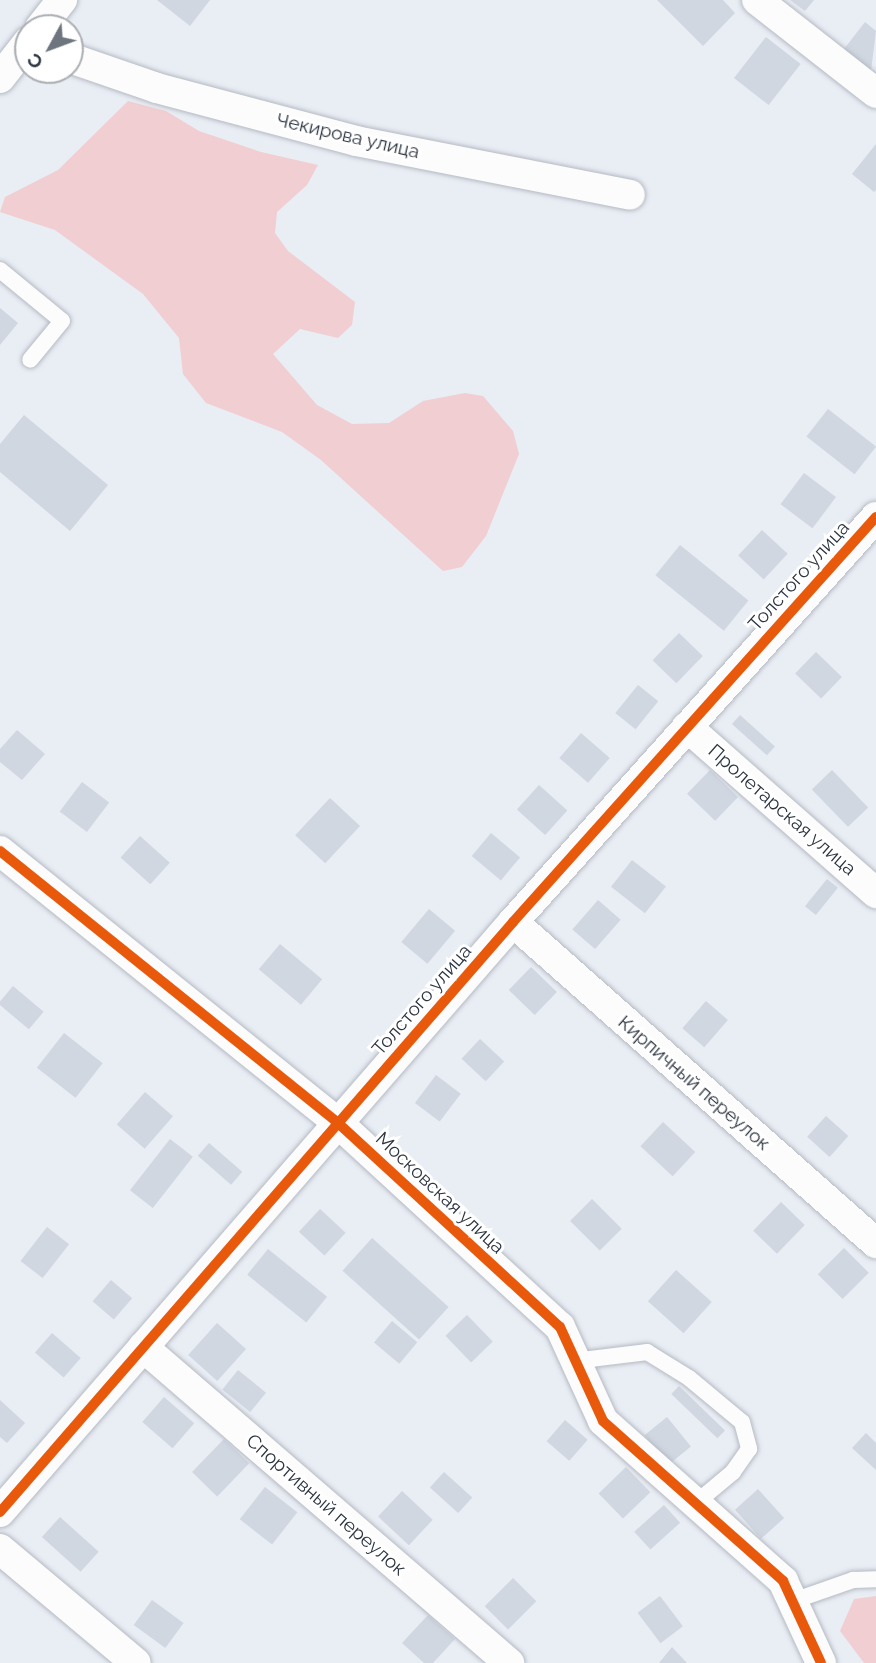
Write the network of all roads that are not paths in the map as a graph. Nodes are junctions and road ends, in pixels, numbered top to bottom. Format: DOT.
graph roads {
  1 [pos="62,0"];
  2 [pos="757,0"];
  3 [pos="51,14"];
  4 [pos="14,60"];
  5 [pos="84,62"];
  6 [pos="0,78"];
  7 [pos="876,93"];
  8 [pos="630,195"];
  9 [pos="0,270"];
  10 [pos="30,360"];
  11 [pos="876,517"];
  12 [pos="687,727"];
  13 [pos="0,851"];
  14 [pos="876,893"];
  15 [pos="513,922"];
  16 [pos="338,1123"];
  17 [pos="876,1243"];
  18 [pos="143,1347"];
  19 [pos="574,1361"];
  20 [pos="697,1502"];
  21 [pos="0,1512"];
  22 [pos="0,1549"];
  23 [pos="876,1578"];
  24 [pos="795,1605"];
  25 [pos="136,1663"];
  26 [pos="509,1663"];
  27 [pos="821,1663"];
  1 -- 3 [label="street"];
  2 -- 7 [label="street"];
  4 -- 6 [label="street"];
  5 -- 8 [label="street, Чекирова улица"];
  9 -- 10 [label="lane"];
  11 -- 12 [label="street, Толстого улица"];
  12 -- 14 [label="street, Пролетарская улица"];
  12 -- 15 [label="street, Толстого улица"];
  13 -- 16 [label="street, Московская улица"];
  15 -- 16 [label="street, Толстого улица"];
  15 -- 17 [label="street, Кирпичный переулок"];
  16 -- 18 [label="street, Толстого улица"];
  16 -- 19 [label="street, Московская улица"];
  18 -- 21 [label="street, Толстого улица"];
  18 -- 26 [label="street, Спортивный переулок"];
  19 -- 20 [label="street, Московская улица"];
  19 -- 20 [label="lane"];
  20 -- 24 [label="street, Московская улица"];
  22 -- 25 [label="street"];
  23 -- 24 [label="lane"];
  24 -- 27 [label="street, Московская улица"];
}
